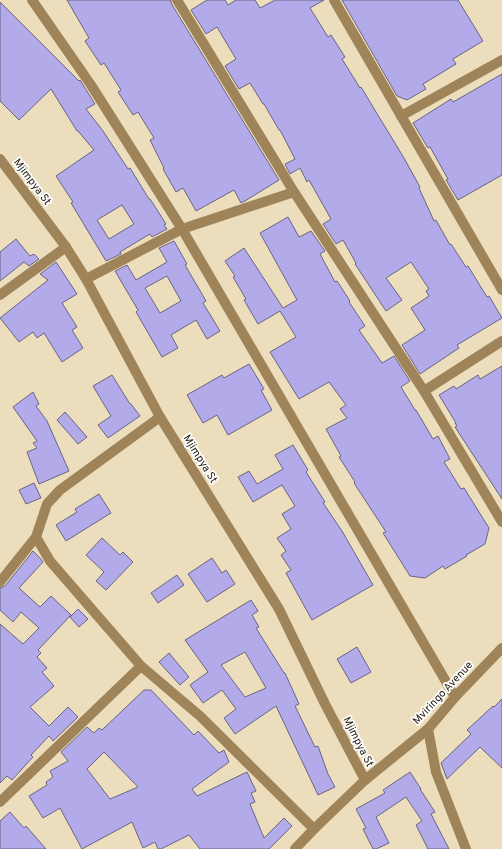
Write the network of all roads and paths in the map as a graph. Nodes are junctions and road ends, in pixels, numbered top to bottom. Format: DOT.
graph roads {
  1 [pos="32,0"];
  2 [pos="177,0"];
  3 [pos="334,0"];
  4 [pos="502,60"];
  5 [pos="401,116"];
  6 [pos="0,159"];
  7 [pos="294,192"];
  8 [pos="182,229"];
  9 [pos="66,247"];
  10 [pos="86,279"];
  11 [pos="502,290"];
  12 [pos="0,295"];
  13 [pos="502,341"];
  14 [pos="424,391"];
  15 [pos="160,417"];
  16 [pos="502,522"];
  17 [pos="36,537"];
  18 [pos="0,582"];
  19 [pos="502,648"];
  20 [pos="141,666"];
  21 [pos="455,697"];
  22 [pos="428,729"];
  23 [pos="365,780"];
  24 [pos="0,802"];
  25 [pos="314,829"];
  26 [pos="295,849"];
  27 [pos="466,849"];
  1 -- 8 [label="street"];
  2 -- 7 [label="street"];
  3 -- 5 [label="street"];
  4 -- 5 [label="street"];
  5 -- 11 [label="street"];
  6 -- 9 [label="street, Mjimpya St"];
  7 -- 8 [label="street"];
  7 -- 14 [label="street"];
  8 -- 10 [label="street"];
  8 -- 21 [label="street"];
  9 -- 10 [label="street, Mjimpya St"];
  9 -- 12 [label="street"];
  10 -- 15 [label="street, Mjimpya St"];
  13 -- 14 [label="street"];
  14 -- 16 [label="street"];
  15 -- 17 [label="street"];
  15 -- 23 [label="street, Mjimpya St"];
  17 -- 18 [label="street"];
  17 -- 20 [label="street"];
  19 -- 21 [label="street, Mviringo Avenue"];
  20 -- 24 [label="street"];
  20 -- 25 [label="street"];
  21 -- 22 [label="street, Mviringo Avenue"];
  22 -- 23 [label="street, Mviringo Avenue"];
  22 -- 27 [label="street"];
  23 -- 25 [label="street, Mviringo Avenue"];
  25 -- 26 [label="street, Mviringo Avenue"];
}
